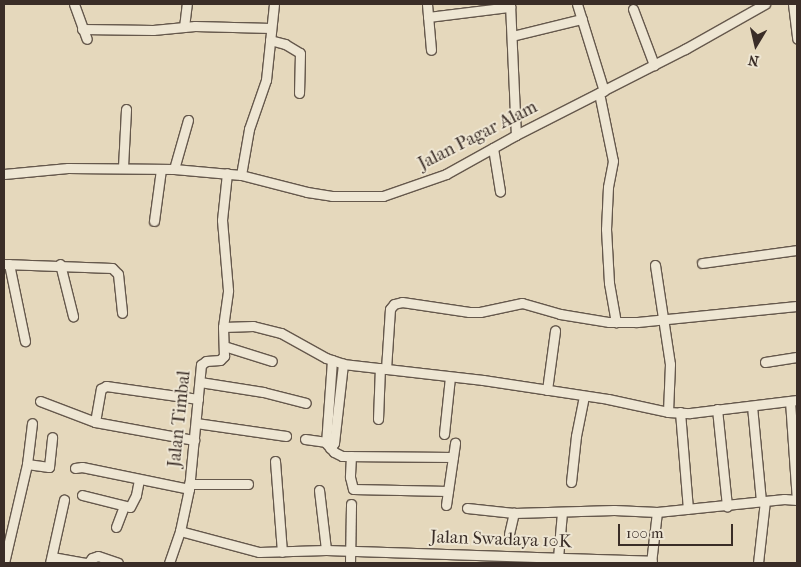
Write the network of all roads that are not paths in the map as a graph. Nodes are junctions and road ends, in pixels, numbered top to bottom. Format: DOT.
graph roads {
  1 [pos="74,4"];
  2 [pos="187,4"];
  3 [pos="274,4"];
  4 [pos="427,4"];
  5 [pos="577,4"];
  6 [pos="765,4"];
  7 [pos="793,4"];
  8 [pos="510,5"];
  9 [pos="467,7"];
  10 [pos="633,9"];
  11 [pos="428,17"];
  12 [pos="582,18"];
  13 [pos="184,27"];
  14 [pos="272,28"];
  15 [pos="82,29"];
  16 [pos="512,36"];
  17 [pos="87,39"];
  18 [pos="797,39"];
  19 [pos="270,40"];
  20 [pos="431,50"];
  21 [pos="654,65"];
  22 [pos="602,92"];
  23 [pos="299,93"];
  24 [pos="126,109"];
  25 [pos="188,120"];
  26 [pos="516,134"];
  27 [pos="493,148"];
  28 [pos="123,168"];
  29 [pos="162,169"];
  30 [pos="174,169"];
  31 [pos="227,173"];
  32 [pos="4,174"];
  33 [pos="241,175"];
  34 [pos="500,191"];
  35 [pos="154,221"];
  36 [pos="797,250"];
  37 [pos="702,263"];
  38 [pos="6,264"];
  39 [pos="60,264"];
  40 [pos="655,265"];
  41 [pos="797,306"];
  42 [pos="122,313"];
  43 [pos="73,316"];
  44 [pos="664,319"];
  45 [pos="616,322"];
  46 [pos="223,327"];
  47 [pos="555,331"];
  48 [pos="26,341"];
  49 [pos="224,346"];
  50 [pos="797,357"];
  51 [pos="332,360"];
  52 [pos="272,361"];
  53 [pos="765,362"];
  54 [pos="343,364"];
  55 [pos="383,369"];
  56 [pos="450,377"];
  57 [pos="200,382"];
  58 [pos="547,390"];
  59 [pos="584,396"];
  60 [pos="198,399"];
  61 [pos="40,401"];
  62 [pos="794,401"];
  63 [pos="306,403"];
  64 [pos="752,406"];
  65 [pos="717,409"];
  66 [pos="668,412"];
  67 [pos="680,412"];
  68 [pos="378,419"];
  69 [pos="95,422"];
  70 [pos="32,423"];
  71 [pos="196,423"];
  72 [pos="444,434"];
  73 [pos="286,436"];
  74 [pos="52,437"];
  75 [pos="305,439"];
  76 [pos="194,440"];
  77 [pos="455,443"];
  78 [pos="330,445"];
  79 [pos="351,456"];
  80 [pos="453,457"];
  81 [pos="275,461"];
  82 [pos="27,464"];
  83 [pos="75,468"];
  84 [pos="139,479"];
  85 [pos="571,482"];
  86 [pos="248,484"];
  87 [pos="189,486"];
  88 [pos="319,490"];
  89 [pos="448,491"];
  90 [pos="82,495"];
  91 [pos="64,500"];
  92 [pos="797,500"];
  93 [pos="763,501"];
  94 [pos="351,504"];
  95 [pos="446,504"];
  96 [pos="124,506"];
  97 [pos="727,506"];
  98 [pos="467,508"];
  99 [pos="688,509"];
  100 [pos="562,512"];
  101 [pos="657,512"];
  102 [pos="514,513"];
  103 [pos="116,527"];
  104 [pos="8,530"];
  105 [pos="180,531"];
  106 [pos="509,534"];
  107 [pos="326,550"];
  108 [pos="348,551"];
  109 [pos="282,552"];
  110 [pos="558,558"];
  111 [pos="51,560"];
  112 [pos="651,562"];
  113 [pos="4,563"];
  114 [pos="87,563"];
  115 [pos="118,563"];
  116 [pos="169,563"];
  117 [pos="350,563"];
  118 [pos="758,563"];
  1 -- 15 [label="street"];
  2 -- 13 [label="street"];
  3 -- 14 [label="street"];
  4 -- 11 [label="street"];
  5 -- 12 [label="street"];
  6 -- 21 [label="street, Jalan Pagar Alam"];
  7 -- 18 [label="street"];
  8 -- 9 [label="street"];
  8 -- 16 [label="street"];
  9 -- 11 [label="street"];
  10 -- 21 [label="street"];
  11 -- 20 [label="street"];
  12 -- 16 [label="street"];
  12 -- 22 [label="street"];
  13 -- 14 [label="street"];
  13 -- 15 [label="street"];
  14 -- 19 [label="street"];
  15 -- 17 [label="street"];
  16 -- 26 [label="street"];
  19 -- 23 [label="street"];
  19 -- 33 [label="street"];
  21 -- 22 [label="street, Jalan Pagar Alam"];
  22 -- 26 [label="street, Jalan Pagar Alam"];
  22 -- 45 [label="street"];
  24 -- 28 [label="street"];
  25 -- 30 [label="street"];
  26 -- 27 [label="street, Jalan Pagar Alam"];
  27 -- 33 [label="street, Jalan Pagar Alam"];
  27 -- 34 [label="street"];
  28 -- 29 [label="street, Jalan Pagar Alam"];
  28 -- 32 [label="street, Jalan Pagar Alam"];
  29 -- 30 [label="street, Jalan Pagar Alam"];
  29 -- 35 [label="street"];
  30 -- 31 [label="street, Jalan Pagar Alam"];
  31 -- 33 [label="street, Jalan Pagar Alam"];
  31 -- 46 [label="street"];
  36 -- 37 [label="street"];
  38 -- 39 [label="street"];
  38 -- 48 [label="street"];
  39 -- 42 [label="street"];
  39 -- 43 [label="street"];
  40 -- 44 [label="street"];
  41 -- 44 [label="street"];
  44 -- 45 [label="street"];
  44 -- 66 [label="street"];
  45 -- 55 [label="street"];
  46 -- 49 [label="street"];
  46 -- 51 [label="street"];
  47 -- 58 [label="street"];
  49 -- 52 [label="street"];
  49 -- 57 [label="street, Jalan Timbal"];
  50 -- 53 [label="street"];
  51 -- 54 [label="street"];
  51 -- 78 [label="street"];
  54 -- 55 [label="street"];
  54 -- 78 [label="street"];
  55 -- 56 [label="street"];
  55 -- 68 [label="street"];
  56 -- 58 [label="street"];
  56 -- 72 [label="street"];
  57 -- 60 [label="street, Jalan Timbal"];
  57 -- 63 [label="street"];
  58 -- 59 [label="street"];
  59 -- 66 [label="street"];
  59 -- 85 [label="street"];
  60 -- 69 [label="street"];
  60 -- 71 [label="street, Jalan Timbal"];
  61 -- 69 [label="street"];
  62 -- 64 [label="street"];
  62 -- 92 [label="street"];
  64 -- 65 [label="street"];
  64 -- 93 [label="street"];
  65 -- 67 [label="street"];
  65 -- 97 [label="street"];
  66 -- 67 [label="street"];
  67 -- 99 [label="street"];
  69 -- 76 [label="street"];
  70 -- 82 [label="street"];
  71 -- 73 [label="street"];
  71 -- 76 [label="street, Jalan Timbal"];
  74 -- 82 [label="street"];
  75 -- 78 [label="street"];
  76 -- 87 [label="street, Jalan Timbal"];
  77 -- 80 [label="street"];
  78 -- 79 [label="street"];
  79 -- 80 [label="street"];
  79 -- 89 [label="street"];
  80 -- 89 [label="street"];
  81 -- 109 [label="street"];
  82 -- 104 [label="street"];
  83 -- 84 [label="street"];
  84 -- 87 [label="street"];
  84 -- 96 [label="street"];
  86 -- 87 [label="street"];
  87 -- 105 [label="street, Jalan Timbal"];
  88 -- 107 [label="street"];
  89 -- 95 [label="street"];
  90 -- 96 [label="street"];
  91 -- 111 [label="street"];
  92 -- 93 [label="street"];
  93 -- 97 [label="street"];
  93 -- 118 [label="street"];
  94 -- 108 [label="street"];
  96 -- 103 [label="street"];
  97 -- 99 [label="street"];
  98 -- 102 [label="street"];
  99 -- 101 [label="street"];
  100 -- 101 [label="street"];
  100 -- 102 [label="street"];
  100 -- 110 [label="street"];
  101 -- 112 [label="street"];
  102 -- 106 [label="street"];
  104 -- 113 [label="street"];
  105 -- 109 [label="street, Jalan Swadaya 10K"];
  105 -- 116 [label="street, Jalan Timbal"];
  107 -- 108 [label="street, Jalan Swadaya 10K"];
  107 -- 109 [label="street, Jalan Swadaya 10K"];
  108 -- 110 [label="street, Jalan Swadaya 10K"];
  108 -- 117 [label="street"];
  110 -- 112 [label="street, Jalan Swadaya 10K"];
  111 -- 114 [label="street"];
  114 -- 115 [label="street"];
}
